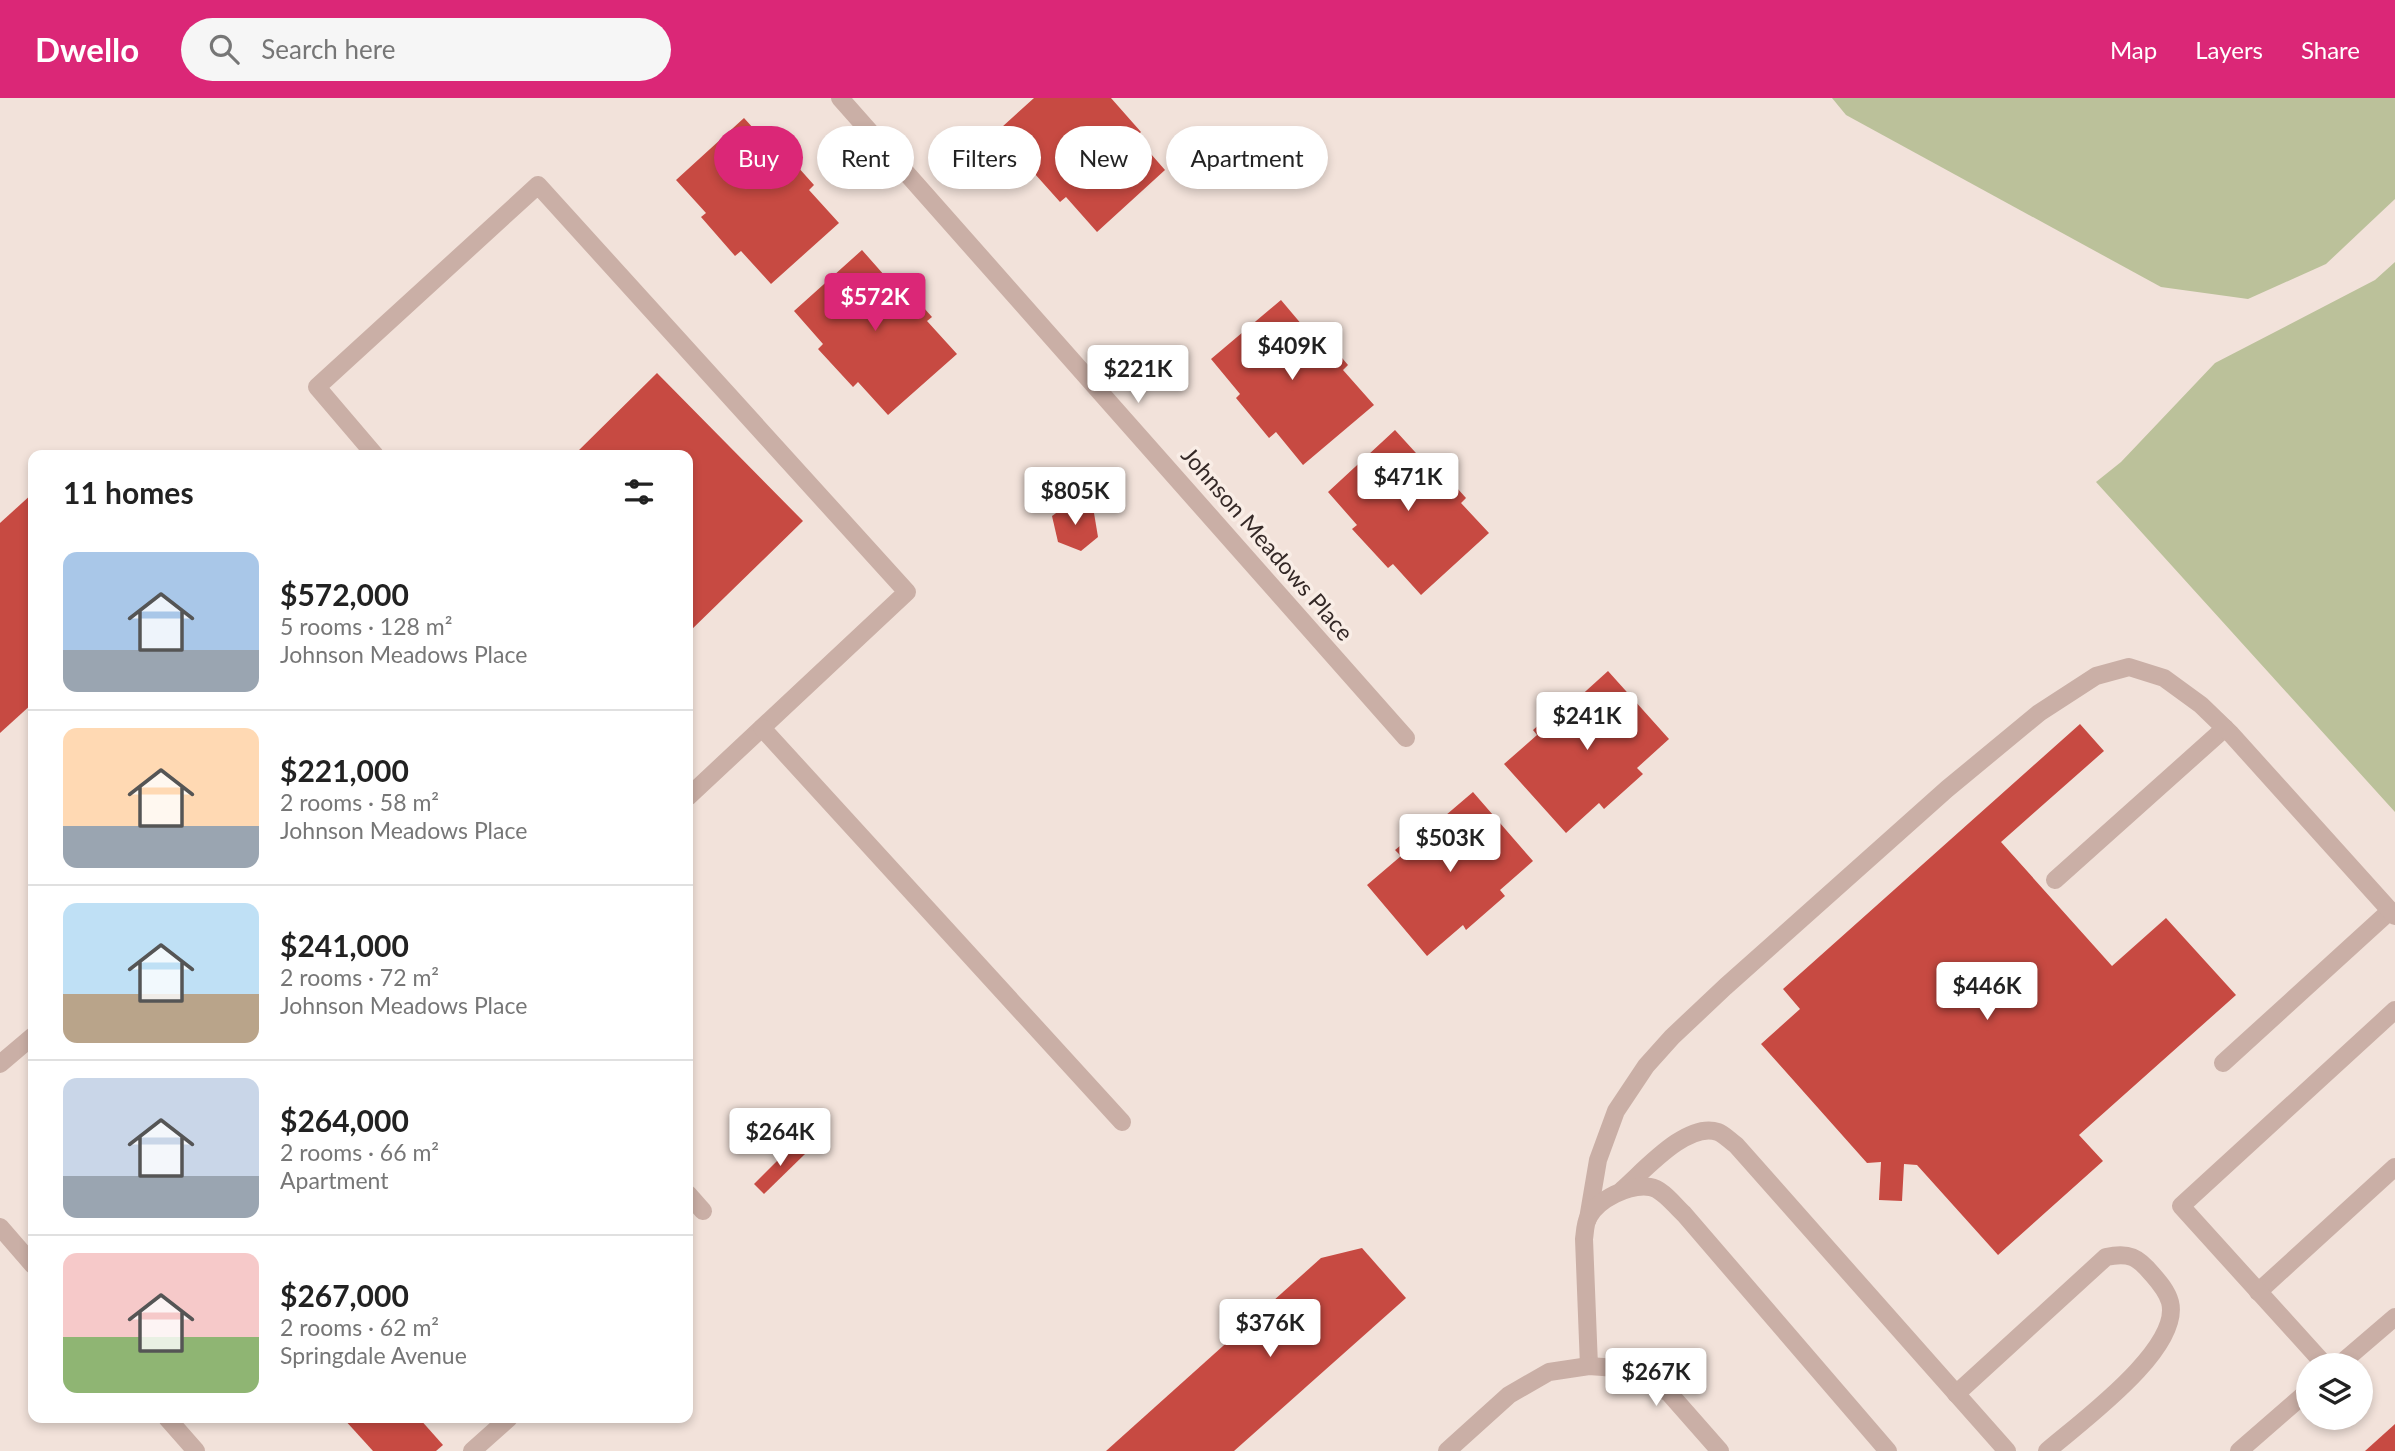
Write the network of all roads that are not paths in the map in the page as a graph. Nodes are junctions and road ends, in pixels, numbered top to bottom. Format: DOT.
graph roads {
  1 [pos="840,98"];
  2 [pos="371,450"];
  3 [pos="762,728"];
  4 [pos="2225,729"];
  5 [pos="1406,738"];
  6 [pos="693,792"];
  7 [pos="2055,880"];
  8 [pos="2393,913"];
  9 [pos="2395,1010"];
  10 [pos="28,1040"];
  11 [pos="2223,1062"];
  12 [pos="0,1064"];
  13 [pos="1122,1122"];
  14 [pos="2395,1167"];
  15 [pos="1620,1192"];
  16 [pos="693,1200"];
  17 [pos="702,1211"];
  18 [pos="1587,1219"];
  19 [pos="0,1227"];
  20 [pos="28,1259"];
  21 [pos="2258,1292"];
  22 [pos="2395,1317"];
  23 [pos="2314,1353"];
  24 [pos="2353,1353"];
  25 [pos="1589,1366"];
  26 [pos="1956,1394"];
  27 [pos="2296,1401"];
  28 [pos="172,1423"];
  29 [pos="503,1423"];
  30 [pos="197,1451"];
  31 [pos="472,1451"];
  32 [pos="1447,1451"];
  33 [pos="1720,1451"];
  34 [pos="1888,1451"];
  35 [pos="2007,1451"];
  36 [pos="2048,1451"];
  37 [pos="2239,1451"];
  1 -- 5 [label="street, Johnson Meadows Place"];
  2 -- 3 [label="street"];
  3 -- 6 [label="street"];
  3 -- 13 [label="street"];
  4 -- 7 [label="street"];
  4 -- 8 [label="street"];
  4 -- 18 [label="street"];
  8 -- 11 [label="street"];
  9 -- 21 [label="street"];
  10 -- 12 [label="street"];
  14 -- 21 [label="street"];
  15 -- 18 [label="street"];
  15 -- 26 [label="street"];
  15 -- 34 [label="street"];
  16 -- 17 [label="street"];
  18 -- 25 [label="street"];
  19 -- 20 [label="street"];
  21 -- 23 [label="street"];
  22 -- 24 [label="street"];
  25 -- 32 [label="street"];
  25 -- 33 [label="street"];
  26 -- 35 [label="street"];
  26 -- 36 [label="street"];
  27 -- 37 [label="street"];
  28 -- 30 [label="street"];
  29 -- 31 [label="street"];
}
